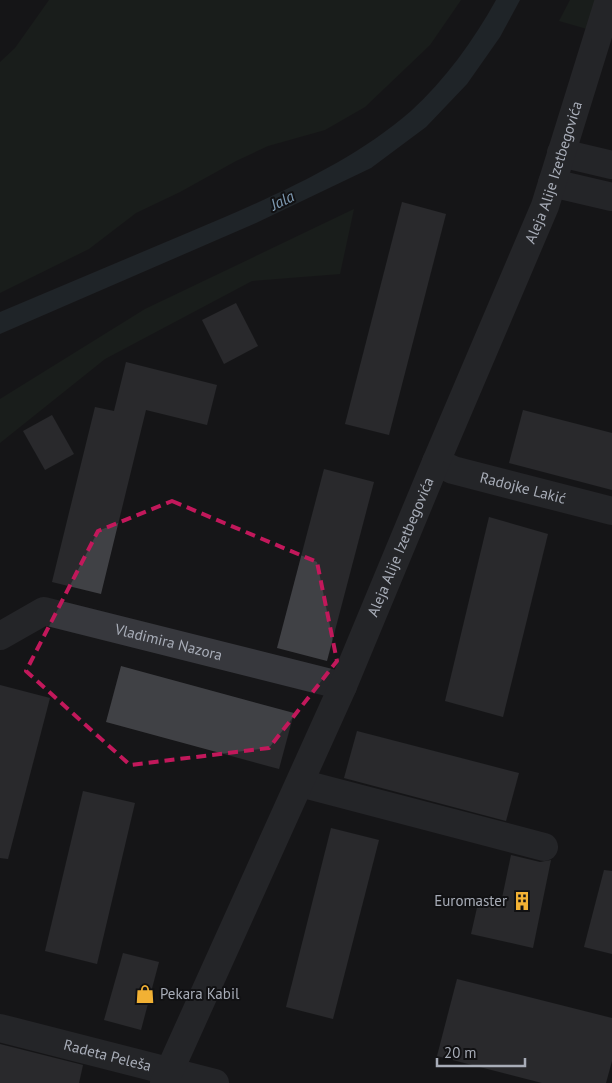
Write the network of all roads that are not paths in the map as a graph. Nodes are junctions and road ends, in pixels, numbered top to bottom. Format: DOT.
graph roads {
  1 [pos="609,0"];
  2 [pos="561,153"];
  3 [pos="612,166"];
  4 [pos="552,183"];
  5 [pos="612,197"];
  6 [pos="436,462"];
  7 [pos="612,511"];
  8 [pos="0,636"];
  9 [pos="343,686"];
  10 [pos="300,783"];
  11 [pos="544,847"];
  12 [pos="0,1028"];
  13 [pos="167,1077"];
  14 [pos="215,1083"];
  1 -- 2 [label="street, Aleja Alije Izetbegovića"];
  2 -- 3 [label="street"];
  2 -- 4 [label="street, Aleja Alije Izetbegovića"];
  4 -- 5 [label="street"];
  4 -- 6 [label="street, Aleja Alije Izetbegovića"];
  6 -- 7 [label="street, Radojke Lakić"];
  6 -- 9 [label="street, Aleja Alije Izetbegovića"];
  8 -- 9 [label="street, Vladimira Nazora"];
  9 -- 10 [label="street, Aleja Alije Izetbegovića"];
  10 -- 11 [label="street"];
  10 -- 13 [label="street, Aleja Alije Izetbegovića"];
  12 -- 13 [label="street, Radeta Peleša"];
  13 -- 14 [label="street, Radeta Peleša"];
}
